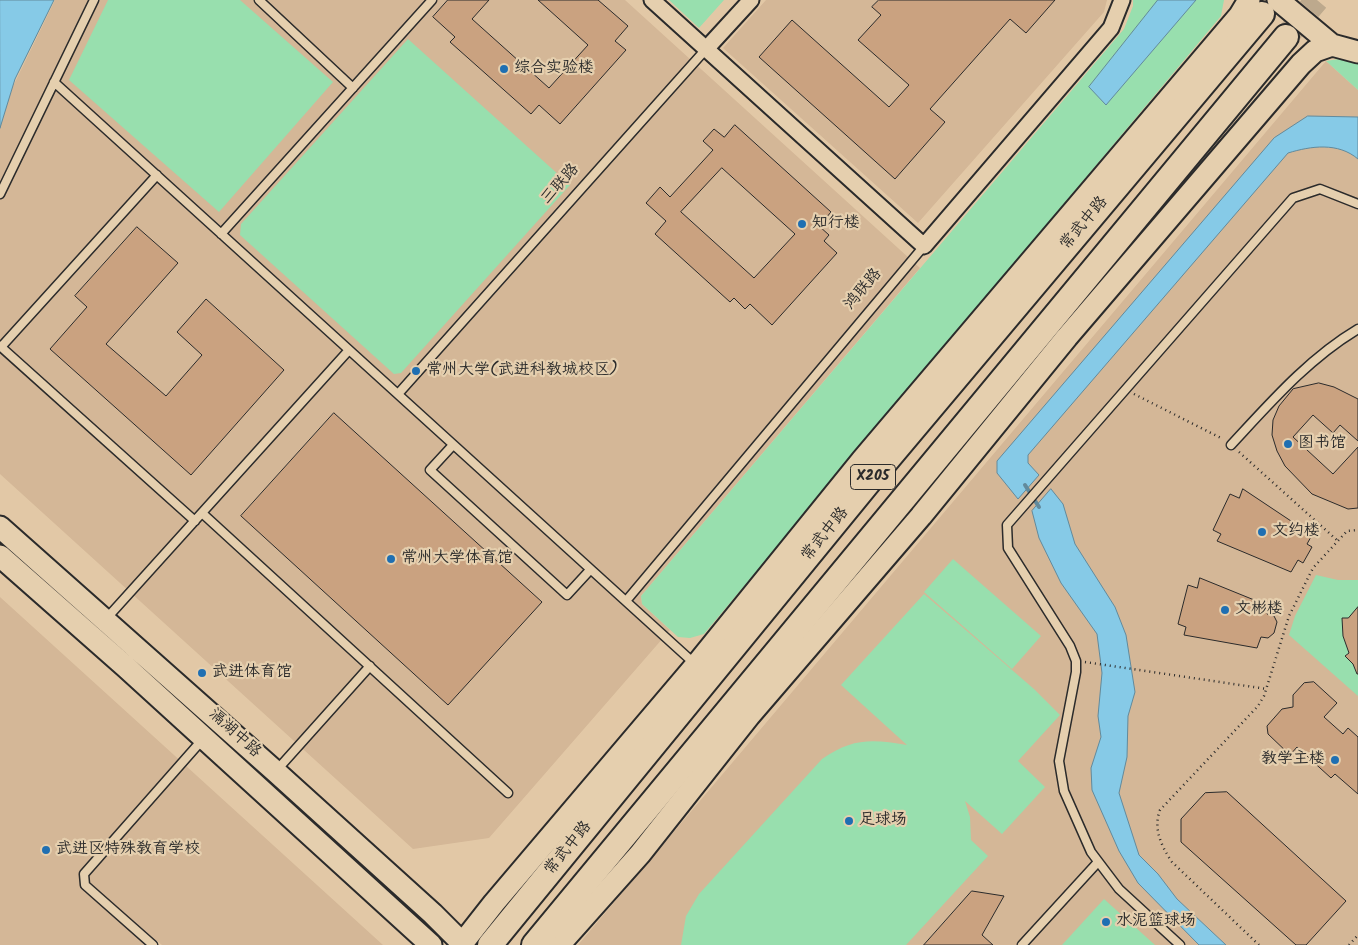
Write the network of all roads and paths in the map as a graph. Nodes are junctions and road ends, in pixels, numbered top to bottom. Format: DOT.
graph roads {
  1 [pos="94,0"];
  2 [pos="259,0"];
  3 [pos="432,0"];
  4 [pos="652,0"];
  5 [pos="751,0"];
  6 [pos="1122,0"];
  7 [pos="1263,5"];
  8 [pos="1286,37"];
  9 [pos="1332,45"];
  10 [pos="707,48"];
  11 [pos="1358,52"];
  12 [pos="54,82"];
  13 [pos="353,88"];
  14 [pos="157,175"];
  15 [pos="0,194"];
  16 [pos="1358,204"];
  17 [pos="221,234"];
  18 [pos="924,246"];
  19 [pos="1358,329"];
  20 [pos="0,347"];
  21 [pos="350,350"];
  22 [pos="1126,389"];
  23 [pos="398,394"];
  24 [pos="454,445"];
  25 [pos="1231,445"];
  26 [pos="202,513"];
  27 [pos="195,522"];
  28 [pos="0,527"];
  29 [pos="1358,530"];
  30 [pos="1338,541"];
  31 [pos="0,556"];
  32 [pos="590,570"];
  33 [pos="626,601"];
  34 [pos="106,620"];
  35 [pos="1096,664"];
  36 [pos="370,666"];
  37 [pos="696,666"];
  38 [pos="1267,689"];
  39 [pos="204,738"];
  40 [pos="276,772"];
  41 [pos="508,792"];
  42 [pos="1098,862"];
  43 [pos="1358,936"];
  44 [pos="462,944"];
  45 [pos="153,945"];
  46 [pos="432,945"];
  47 [pos="490,945"];
  48 [pos="534,945"];
  49 [pos="560,945"];
  50 [pos="1022,945"];
  51 [pos="1180,945"];
  52 [pos="1259,945"];
  53 [pos="1349,945"];
  1 -- 12 [label="lane"];
  2 -- 13 [label="lane"];
  3 -- 13 [label="lane"];
  4 -- 10 [label="street"];
  5 -- 10 [label="street, 三联路"];
  6 -- 18 [label="street, 鸿联路"];
  7 -- 9 [label="street"];
  7 -- 37 [label="street"];
  7 -- 47 [label="main road, 常武中路 / X205"];
  8 -- 48 [label="main road, X205"];
  9 -- 11 [label="street"];
  9 -- 49 [label="street"];
  10 -- 18 [label="street"];
  10 -- 23 [label="lane, 三联路"];
  12 -- 14 [label="lane"];
  12 -- 15 [label="lane"];
  13 -- 17 [label="lane"];
  14 -- 17 [label="lane"];
  14 -- 20 [label="lane"];
  16 -- 22 [label="lane"];
  17 -- 21 [label="lane"];
  18 -- 33 [label="lane, 鸿联路"];
  19 -- 25 [label="lane"];
  20 -- 27 [label="lane"];
  21 -- 23 [label="lane"];
  21 -- 26 [label="lane"];
  22 -- 25 [label="path"];
  22 -- 42 [label="lane"];
  23 -- 24 [label="lane"];
  24 -- 32 [label="lane"];
  24 -- 32 [label="lane"];
  25 -- 30 [label="path"];
  26 -- 27 [label="lane"];
  26 -- 36 [label="lane"];
  27 -- 34 [label="lane"];
  28 -- 34 [label="street, 滆湖中路"];
  29 -- 30 [label="path"];
  30 -- 38 [label="path"];
  31 -- 39 [label="street, 滆湖中路"];
  32 -- 33 [label="lane"];
  33 -- 37 [label="lane"];
  34 -- 40 [label="street, 滆湖中路"];
  35 -- 38 [label="path"];
  36 -- 40 [label="lane"];
  36 -- 41 [label="lane"];
  37 -- 44 [label="street"];
  38 -- 52 [label="path"];
  39 -- 45 [label="lane"];
  39 -- 46 [label="street, 滆湖中路"];
  40 -- 44 [label="street, 滆湖中路"];
  42 -- 50 [label="lane"];
  42 -- 51 [label="lane"];
  43 -- 53 [label="path"];
}
